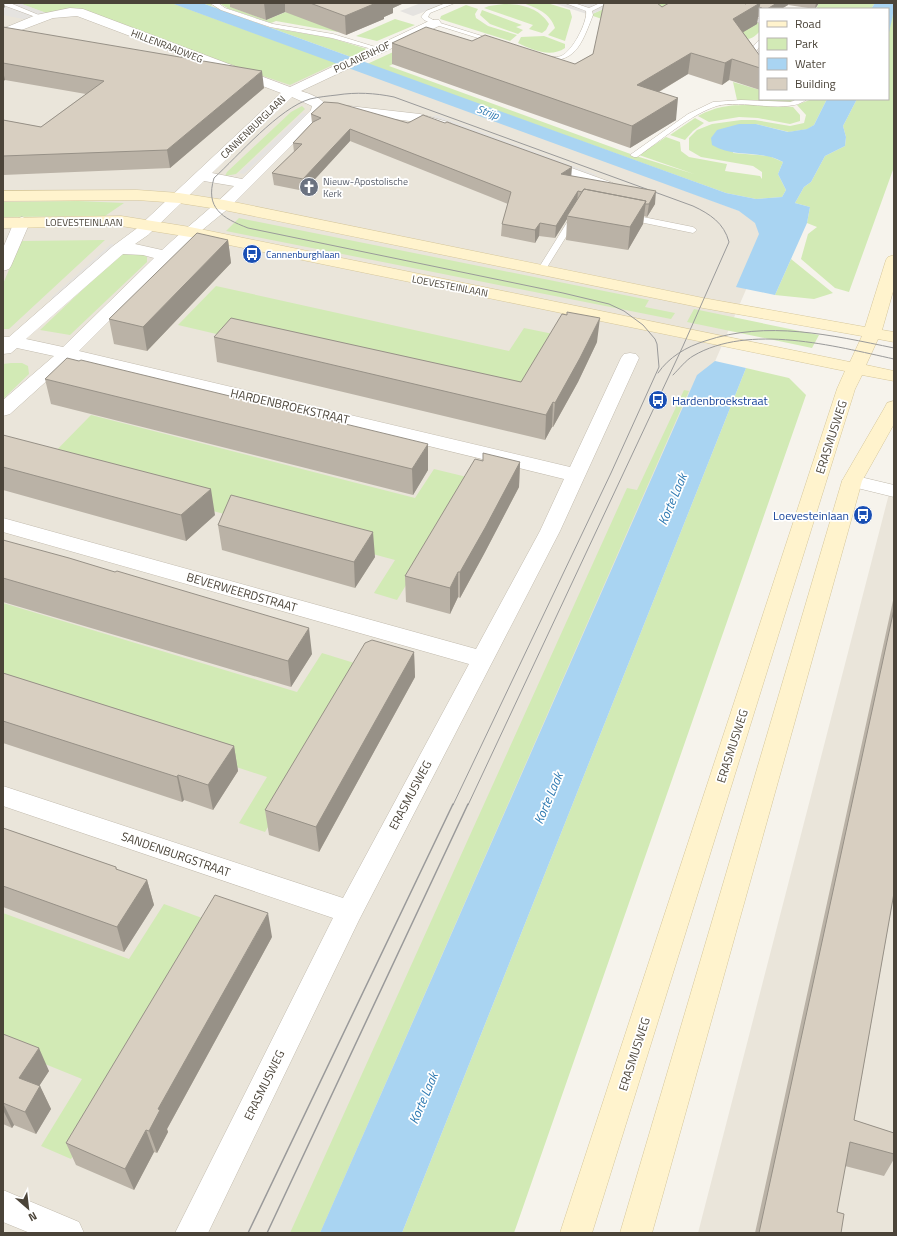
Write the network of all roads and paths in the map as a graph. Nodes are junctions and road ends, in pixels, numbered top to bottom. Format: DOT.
graph roads {
  1 [pos="4,3"];
  2 [pos="213,3"];
  3 [pos="452,3"];
  4 [pos="568,3"];
  5 [pos="604,3"];
  6 [pos="589,10"];
  7 [pos="733,13"];
  8 [pos="43,18"];
  9 [pos="759,21"];
  10 [pos="436,23"];
  11 [pos="3,33"];
  12 [pos="759,43"];
  13 [pos="501,44"];
  14 [pos="379,49"];
  15 [pos="537,56"];
  16 [pos="759,58"];
  17 [pos="289,92"];
  18 [pos="801,100"];
  19 [pos="319,108"];
  20 [pos="459,131"];
  21 [pos="634,154"];
  22 [pos="534,158"];
  23 [pos="201,176"];
  24 [pos="246,184"];
  25 [pos="608,186"];
  26 [pos="3,196"];
  27 [pos="179,198"];
  28 [pos="224,205"];
  29 [pos="580,208"];
  30 [pos="618,215"];
  31 [pos="3,222"];
  32 [pos="22,222"];
  33 [pos="149,225"];
  34 [pos="693,230"];
  35 [pos="190,232"];
  36 [pos="119,249"];
  37 [pos="166,258"];
  38 [pos="894,260"];
  39 [pos="3,266"];
  40 [pos="542,269"];
  41 [pos="872,333"];
  42 [pos="894,337"];
  43 [pos="6,345"];
  44 [pos="67,352"];
  45 [pos="630,358"];
  46 [pos="855,368"];
  47 [pos="894,376"];
  48 [pos="894,407"];
  49 [pos="3,410"];
  50 [pos="576,474"];
  51 [pos="852,481"];
  52 [pos="894,491"];
  53 [pos="3,525"];
  54 [pos="481,659"];
  55 [pos="3,796"];
  56 [pos="350,912"];
  57 [pos="3,1206"];
  58 [pos="68,1233"];
  59 [pos="191,1233"];
  60 [pos="576,1233"];
  61 [pos="636,1233"];
  1 -- 8 [label="lane"];
  2 -- 14 [label="lane"];
  3 -- 10 [label="lane"];
  4 -- 6 [label="lane"];
  5 -- 6 [label="lane"];
  6 -- 15 [label="lane"];
  7 -- 9 [label="lane"];
  8 -- 11 [label="street, HILLENRAADWEG"];
  8 -- 17 [label="street, HILLENRAADWEG"];
  10 -- 13 [label="lane"];
  10 -- 14 [label="street, POLANENHOF"];
  12 -- 16 [label="lane"];
  14 -- 17 [label="street, POLANENHOF"];
  17 -- 19 [label="street, CANNENBURGLAAN"];
  17 -- 23 [label="street, CANNENBURGLAAN"];
  18 -- 21 [label="lane"];
  19 -- 20 [label="street"];
  19 -- 24 [label="street"];
  22 -- 25 [label="street"];
  23 -- 24 [label="street"];
  23 -- 27 [label="street, CANNENBURGLAAN"];
  24 -- 28 [label="street"];
  26 -- 27 [label="main road"];
  27 -- 28 [label="main road"];
  27 -- 33 [label="street, CANNENBURGLAAN"];
  28 -- 35 [label="street"];
  28 -- 40 [label="main road"];
  29 -- 40 [label="lane"];
  30 -- 34 [label="lane"];
  31 -- 32 [label="main road, LOEVESTEINLAAN"];
  32 -- 33 [label="main road, LOEVESTEINLAAN"];
  32 -- 39 [label="street"];
  33 -- 35 [label="main road, LOEVESTEINLAAN"];
  33 -- 36 [label="street, CANNENBURGLAAN"];
  35 -- 37 [label="street"];
  35 -- 46 [label="main road, LOEVESTEINLAAN"];
  36 -- 37 [label="street"];
  36 -- 43 [label="street, CANNENBURGLAAN"];
  37 -- 44 [label="street"];
  38 -- 41 [label="main road, ERASMUSWEG"];
  40 -- 41 [label="main road"];
  41 -- 42 [label="main road"];
  41 -- 46 [label="main road, ERASMUSWEG"];
  43 -- 44 [label="street, HARDENBROEKSTRAAT"];
  44 -- 49 [label="street"];
  44 -- 50 [label="street, HARDENBROEKSTRAAT"];
  45 -- 50 [label="street, ERASMUSWEG"];
  46 -- 47 [label="main road, LOEVESTEINLAAN"];
  46 -- 60 [label="main road, ERASMUSWEG"];
  48 -- 51 [label="main road"];
  50 -- 54 [label="street, ERASMUSWEG"];
  51 -- 52 [label="street"];
  51 -- 61 [label="main road"];
  53 -- 54 [label="street, BEVERWEERDSTRAAT"];
  54 -- 56 [label="street, ERASMUSWEG"];
  55 -- 56 [label="street, SANDENBURGSTRAAT"];
  56 -- 59 [label="street, ERASMUSWEG"];
  57 -- 58 [label="street"];
}
